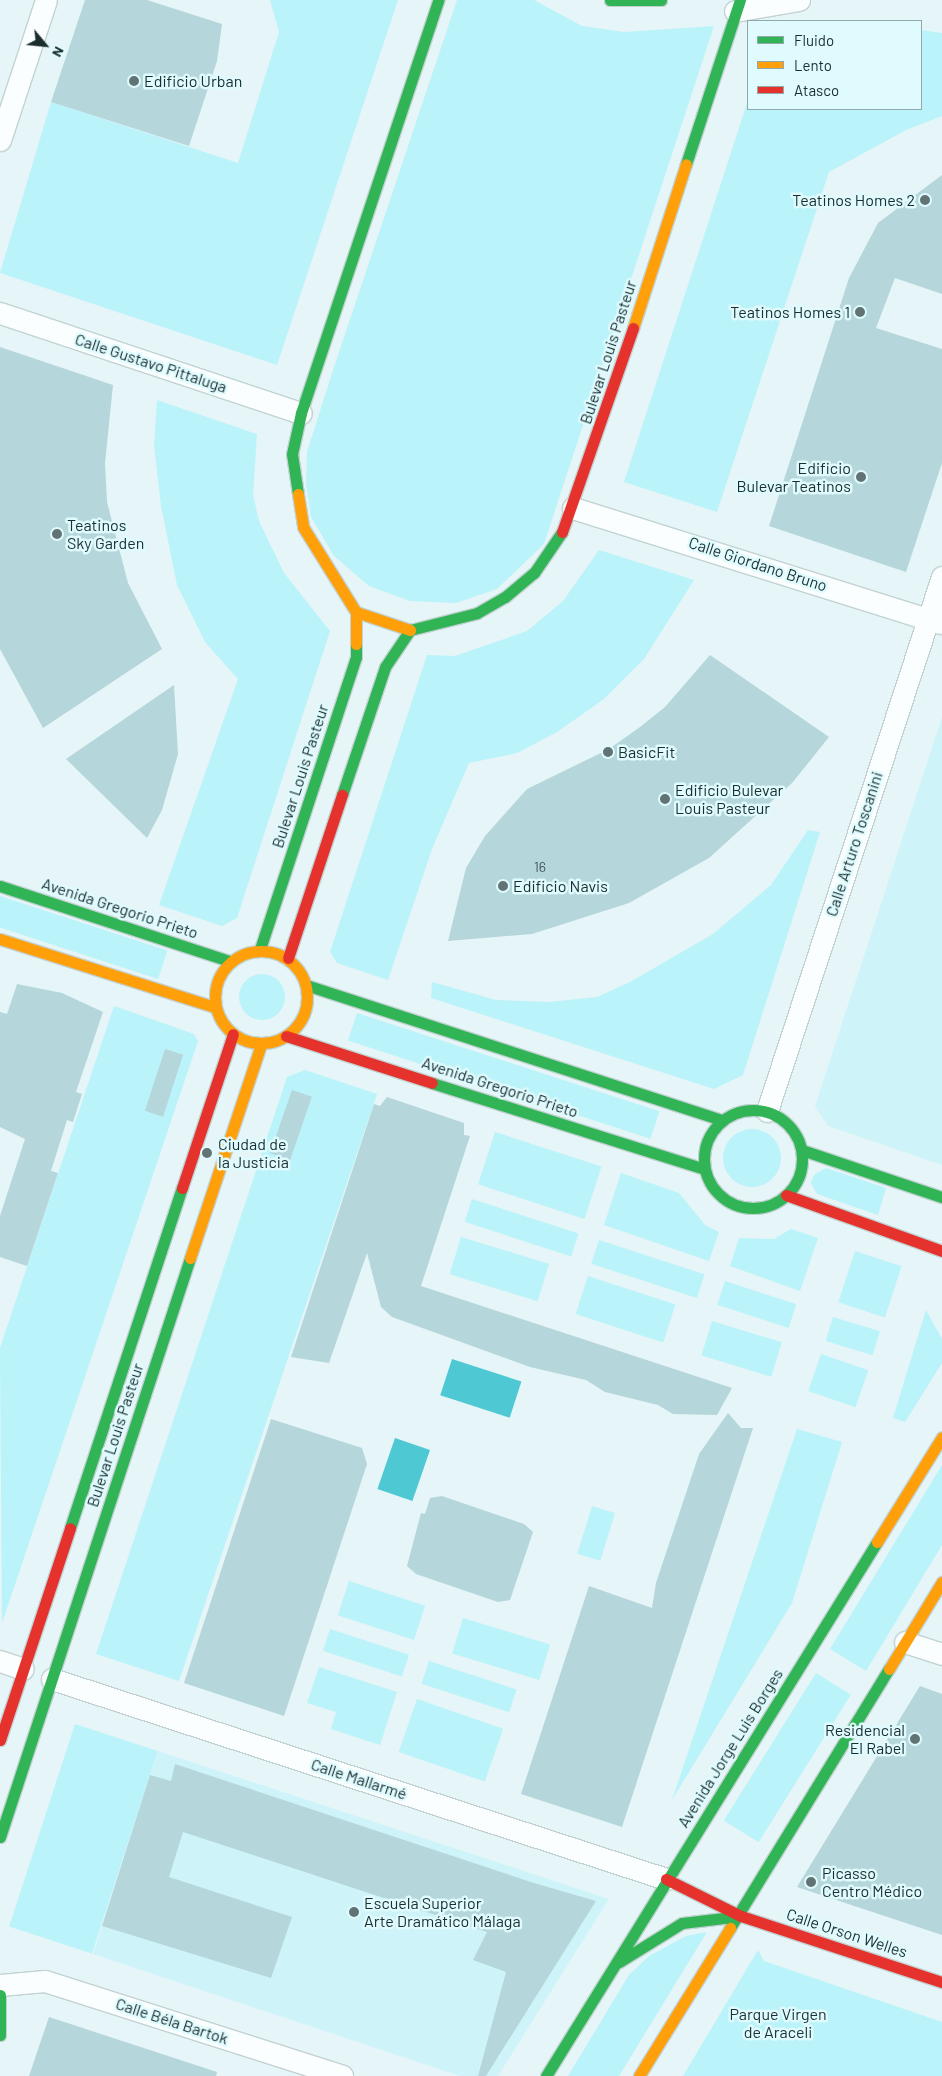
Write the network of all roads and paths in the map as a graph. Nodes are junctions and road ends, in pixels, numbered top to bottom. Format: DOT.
graph roads {
  1 [pos="46,0"];
  2 [pos="438,0"];
  3 [pos="610,0"];
  4 [pos="661,0"];
  5 [pos="799,0"];
  6 [pos="738,6"];
  7 [pos="0,140"];
  8 [pos="0,313"];
  9 [pos="301,413"];
  10 [pos="573,508"];
  11 [pos="942,577"];
  12 [pos="356,612"];
  13 [pos="935,621"];
  14 [pos="410,630"];
  15 [pos="0,886"];
  16 [pos="0,939"];
  17 [pos="260,949"];
  18 [pos="288,958"];
  19 [pos="230,961"];
  20 [pos="306,984"];
  21 [pos="215,1006"];
  22 [pos="233,1034"];
  23 [pos="286,1036"];
  24 [pos="262,1044"];
  25 [pos="767,1111"];
  26 [pos="722,1120"];
  27 [pos="802,1150"];
  28 [pos="704,1169"];
  29 [pos="786,1195"];
  30 [pos="942,1197"];
  31 [pos="942,1251"];
  32 [pos="942,1437"];
  33 [pos="942,1582"];
  34 [pos="905,1642"];
  35 [pos="942,1654"];
  36 [pos="0,1660"];
  37 [pos="23,1669"];
  38 [pos="52,1679"];
  39 [pos="0,1740"];
  40 [pos="0,1837"];
  41 [pos="666,1879"];
  42 [pos="741,1916"];
  43 [pos="615,1965"];
  44 [pos="942,1982"];
  45 [pos="0,1986"];
  46 [pos="0,1994"];
  47 [pos="0,2035"];
  48 [pos="342,2076"];
  49 [pos="546,2076"];
  50 [pos="639,2076"];
  1 -- 7 [label="street"];
  2 -- 9 [label="street"];
  3 -- 4 [label="street"];
  5 -- 6 [label="street"];
  6 -- 10 [label="street, Bulevar Louis Pasteur"];
  8 -- 9 [label="street, Calle Gustavo Pittaluga"];
  9 -- 12 [label="street"];
  10 -- 13 [label="street, Calle Giordano Bruno"];
  10 -- 14 [label="street, Bulevar Louis Pasteur"];
  11 -- 13 [label="street, Calle Arturo Toscanini"];
  12 -- 14 [label="street"];
  12 -- 17 [label="street, Bulevar Louis Pasteur"];
  13 -- 25 [label="street, Calle Arturo Toscanini"];
  14 -- 18 [label="street"];
  15 -- 19 [label="street, Avenida Gregorio Prieto"];
  16 -- 21 [label="street"];
  17 -- 18 [label="street"];
  17 -- 19 [label="street"];
  18 -- 20 [label="street"];
  19 -- 21 [label="street"];
  20 -- 23 [label="street"];
  20 -- 26 [label="street"];
  21 -- 22 [label="street"];
  22 -- 24 [label="street"];
  22 -- 37 [label="street, Bulevar Louis Pasteur"];
  23 -- 24 [label="street"];
  23 -- 28 [label="street, Avenida Gregorio Prieto"];
  24 -- 38 [label="street, Bulevar Louis Pasteur"];
  25 -- 26 [label="street"];
  25 -- 27 [label="street"];
  26 -- 28 [label="street"];
  27 -- 29 [label="street"];
  27 -- 30 [label="street"];
  28 -- 29 [label="street"];
  29 -- 31 [label="street"];
  32 -- 41 [label="street, Avenida Jorge Luis Borges"];
  33 -- 34 [label="street"];
  34 -- 35 [label="street"];
  34 -- 42 [label="street"];
  36 -- 37 [label="street"];
  37 -- 39 [label="street, Bulevar Louis Pasteur"];
  38 -- 40 [label="street, Bulevar Louis Pasteur"];
  38 -- 41 [label="street, Calle Mallarmé"];
  41 -- 42 [label="street, Calle Orson Welles"];
  41 -- 43 [label="street, Avenida Jorge Luis Borges"];
  42 -- 43 [label="street, Calle Orson Welles"];
  42 -- 44 [label="street, Calle Orson Welles"];
  42 -- 50 [label="street"];
  43 -- 49 [label="street, Avenida Jorge Luis Borges"];
  45 -- 48 [label="street, Calle Béla Bartok"];
  46 -- 47 [label="street"];
}
